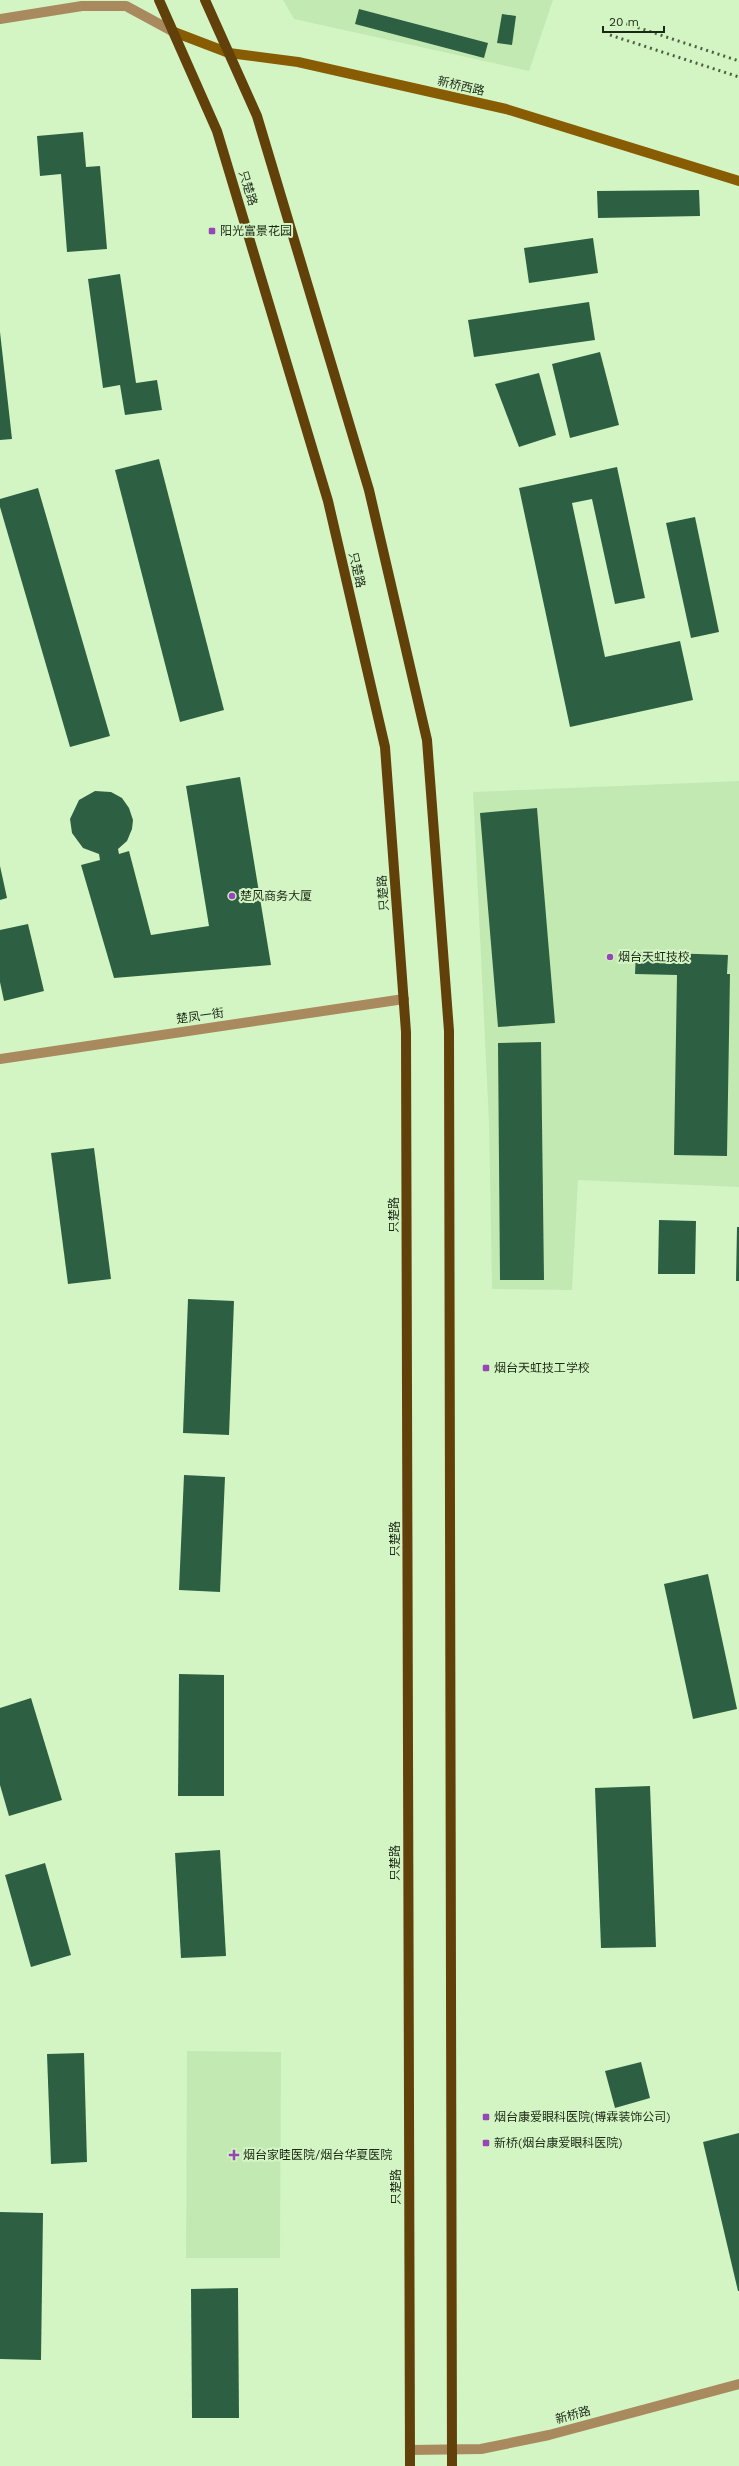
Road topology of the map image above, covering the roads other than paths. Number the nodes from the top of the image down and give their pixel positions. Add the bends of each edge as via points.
1 (159, 0) edge
2 (205, 0) edge
3 (0, 18) edge
4 (174, 32) junction
5 (229, 53) junction
6 (739, 181) edge
7 (404, 999) junction
8 (0, 1059) edge
9 (739, 2384) edge
10 (410, 2450) junction
11 (452, 2450) junction
12 (410, 2466) edge
13 (452, 2466) edge

1 - 4 main road, 只楚路
2 - 5 main road
3 - 4 street via 82,6 126,6
4 - 5 street, 新桥西路
4 - 7 main road, 只楚路 via 217,131 328,501 385,747
5 - 6 street, 新桥西路 via 298,62 506,109
5 - 11 main road via 257,116 369,490 427,740 449,1031
7 - 8 street, 楚凤一街
7 - 10 main road, 只楚路
9 - 11 street, 新桥路 via 549,2435 480,2449
10 - 11 street, 新桥路
10 - 12 main road, 只楚路
11 - 13 main road

